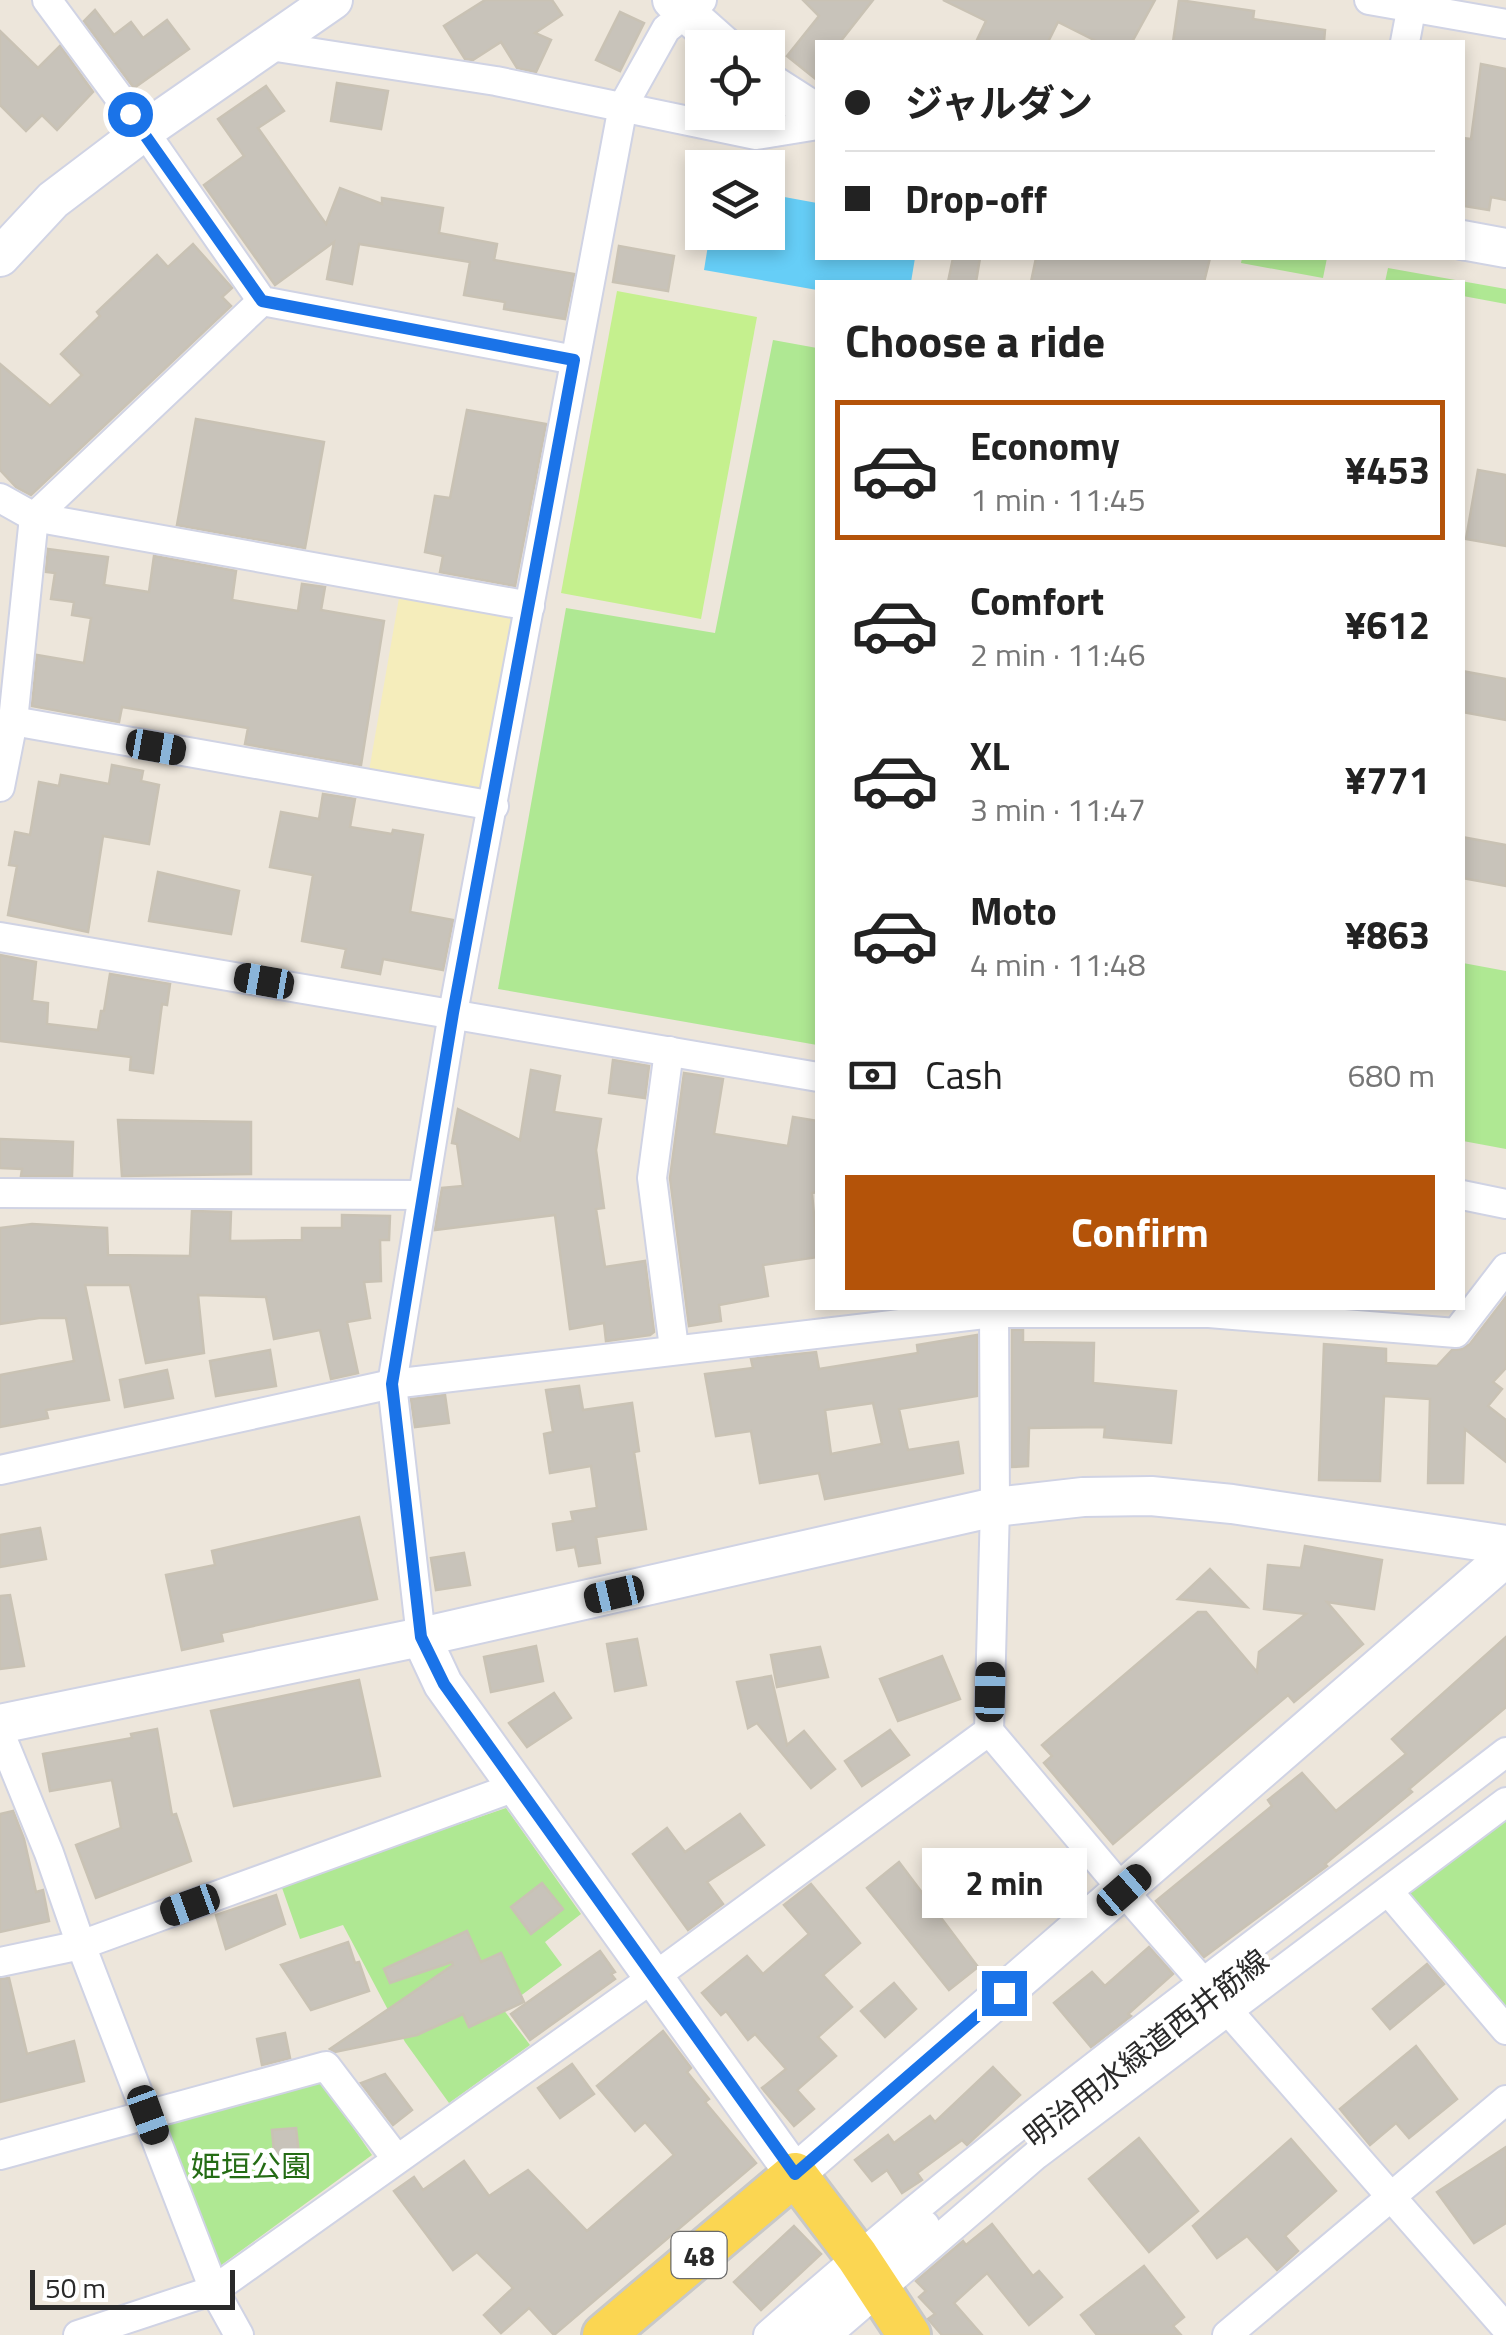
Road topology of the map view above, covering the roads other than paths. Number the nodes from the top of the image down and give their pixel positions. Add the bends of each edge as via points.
1 (47, 0) edge
2 (333, 0) edge
3 (1369, 0) edge
4 (686, 4) edge
5 (1412, 4) edge
6 (1506, 24) edge
7 (710, 30) edge
8 (1405, 40) edge
9 (270, 46) junction
10 (785, 93) edge
11 (623, 106) junction
12 (815, 112) edge
13 (815, 125) edge
14 (144, 132) junction
15 (1465, 241) edge
16 (1506, 248) edge
17 (0, 256) edge
18 (262, 301) junction
19 (574, 360) junction
20 (0, 498) edge
21 (34, 517) junction
22 (530, 606) junction
23 (12, 721) junction
24 (0, 787) edge
25 (494, 806) junction
26 (0, 936) edge
27 (453, 1013) junction
28 (669, 1051) junction
29 (815, 1076) edge
30 (0, 1193) edge
31 (422, 1194) junction
32 (1465, 1197) edge
33 (1506, 1204) edge
34 (1506, 1268) edge
35 (993, 1310) edge
36 (674, 1348) junction
37 (392, 1384) junction
38 (0, 1470) edge
39 (995, 1507) junction
40 (1506, 1545) edge
41 (1506, 1557) edge
42 (421, 1637) junction
43 (0, 1724) edge
44 (989, 1731) junction
45 (0, 1733) edge
46 (1506, 1752) edge
47 (1506, 1774) edge
48 (518, 1786) junction
49 (1506, 1802) edge
50 (1124, 1890) junction
51 (1388, 1891) junction
52 (80, 1945) junction
53 (0, 1962) edge
54 (654, 1977) junction
55 (1215, 1996) junction
56 (1506, 2030) edge
57 (1506, 2100) edge
58 (148, 2115) junction
59 (0, 2155) edge
60 (396, 2158) junction
61 (795, 2174) junction
62 (1392, 2197) junction
63 (868, 2273) junction
64 (214, 2290) junction
65 (1506, 2328) edge
66 (78, 2335) edge
67 (239, 2335) edge
68 (604, 2335) edge
69 (768, 2335) edge
70 (797, 2335) edge
71 (827, 2335) edge
72 (909, 2335) edge
73 (1227, 2335) edge

1 - 14 street
2 - 9 street
3 - 5 street
4 - 7 street
4 - 11 street
5 - 6 street
5 - 8 street
9 - 11 street
9 - 14 street
10 - 12 street
11 - 13 street via 756,135
11 - 19 street
14 - 17 street via 53,200
14 - 18 street
15 - 16 street
18 - 19 street
18 - 21 street
19 - 22 street
20 - 21 street
21 - 22 street
21 - 23 street
22 - 25 street
23 - 24 street
23 - 25 street
25 - 27 street
26 - 27 street
27 - 28 street
27 - 31 street
28 - 29 street
28 - 36 street via 652,1178
30 - 31 street
31 - 37 street
32 - 33 street
34 - 35 street via 1456,1333 1209,1312
35 - 36 street
35 - 39 street
36 - 37 street
37 - 38 street
37 - 42 street
39 - 40 street via 1151,1496
39 - 42 street
39 - 44 street
41 - 50 street
42 - 43 street
42 - 48 street via 444,1684
44 - 50 street
44 - 54 street
45 - 52 street
46 - 55 street
47 - 55 street, 明治用水緑道西井筋線
48 - 52 street
48 - 54 street
49 - 51 street
50 - 55 street
50 - 61 street
51 - 55 street
51 - 56 street
52 - 53 street
52 - 58 street
54 - 60 street
54 - 61 street
55 - 62 street
55 - 63 street via 1036,2155
55 - 63 street via 1034,2113
57 - 62 street
58 - 59 street
58 - 60 street via 326,2066
58 - 64 street
60 - 64 street
61 - 63 main road
61 - 68 main road, 48
62 - 65 street
62 - 73 street
63 - 69 street
63 - 70 street
63 - 71 street
63 - 72 main road
64 - 66 street
64 - 67 street

